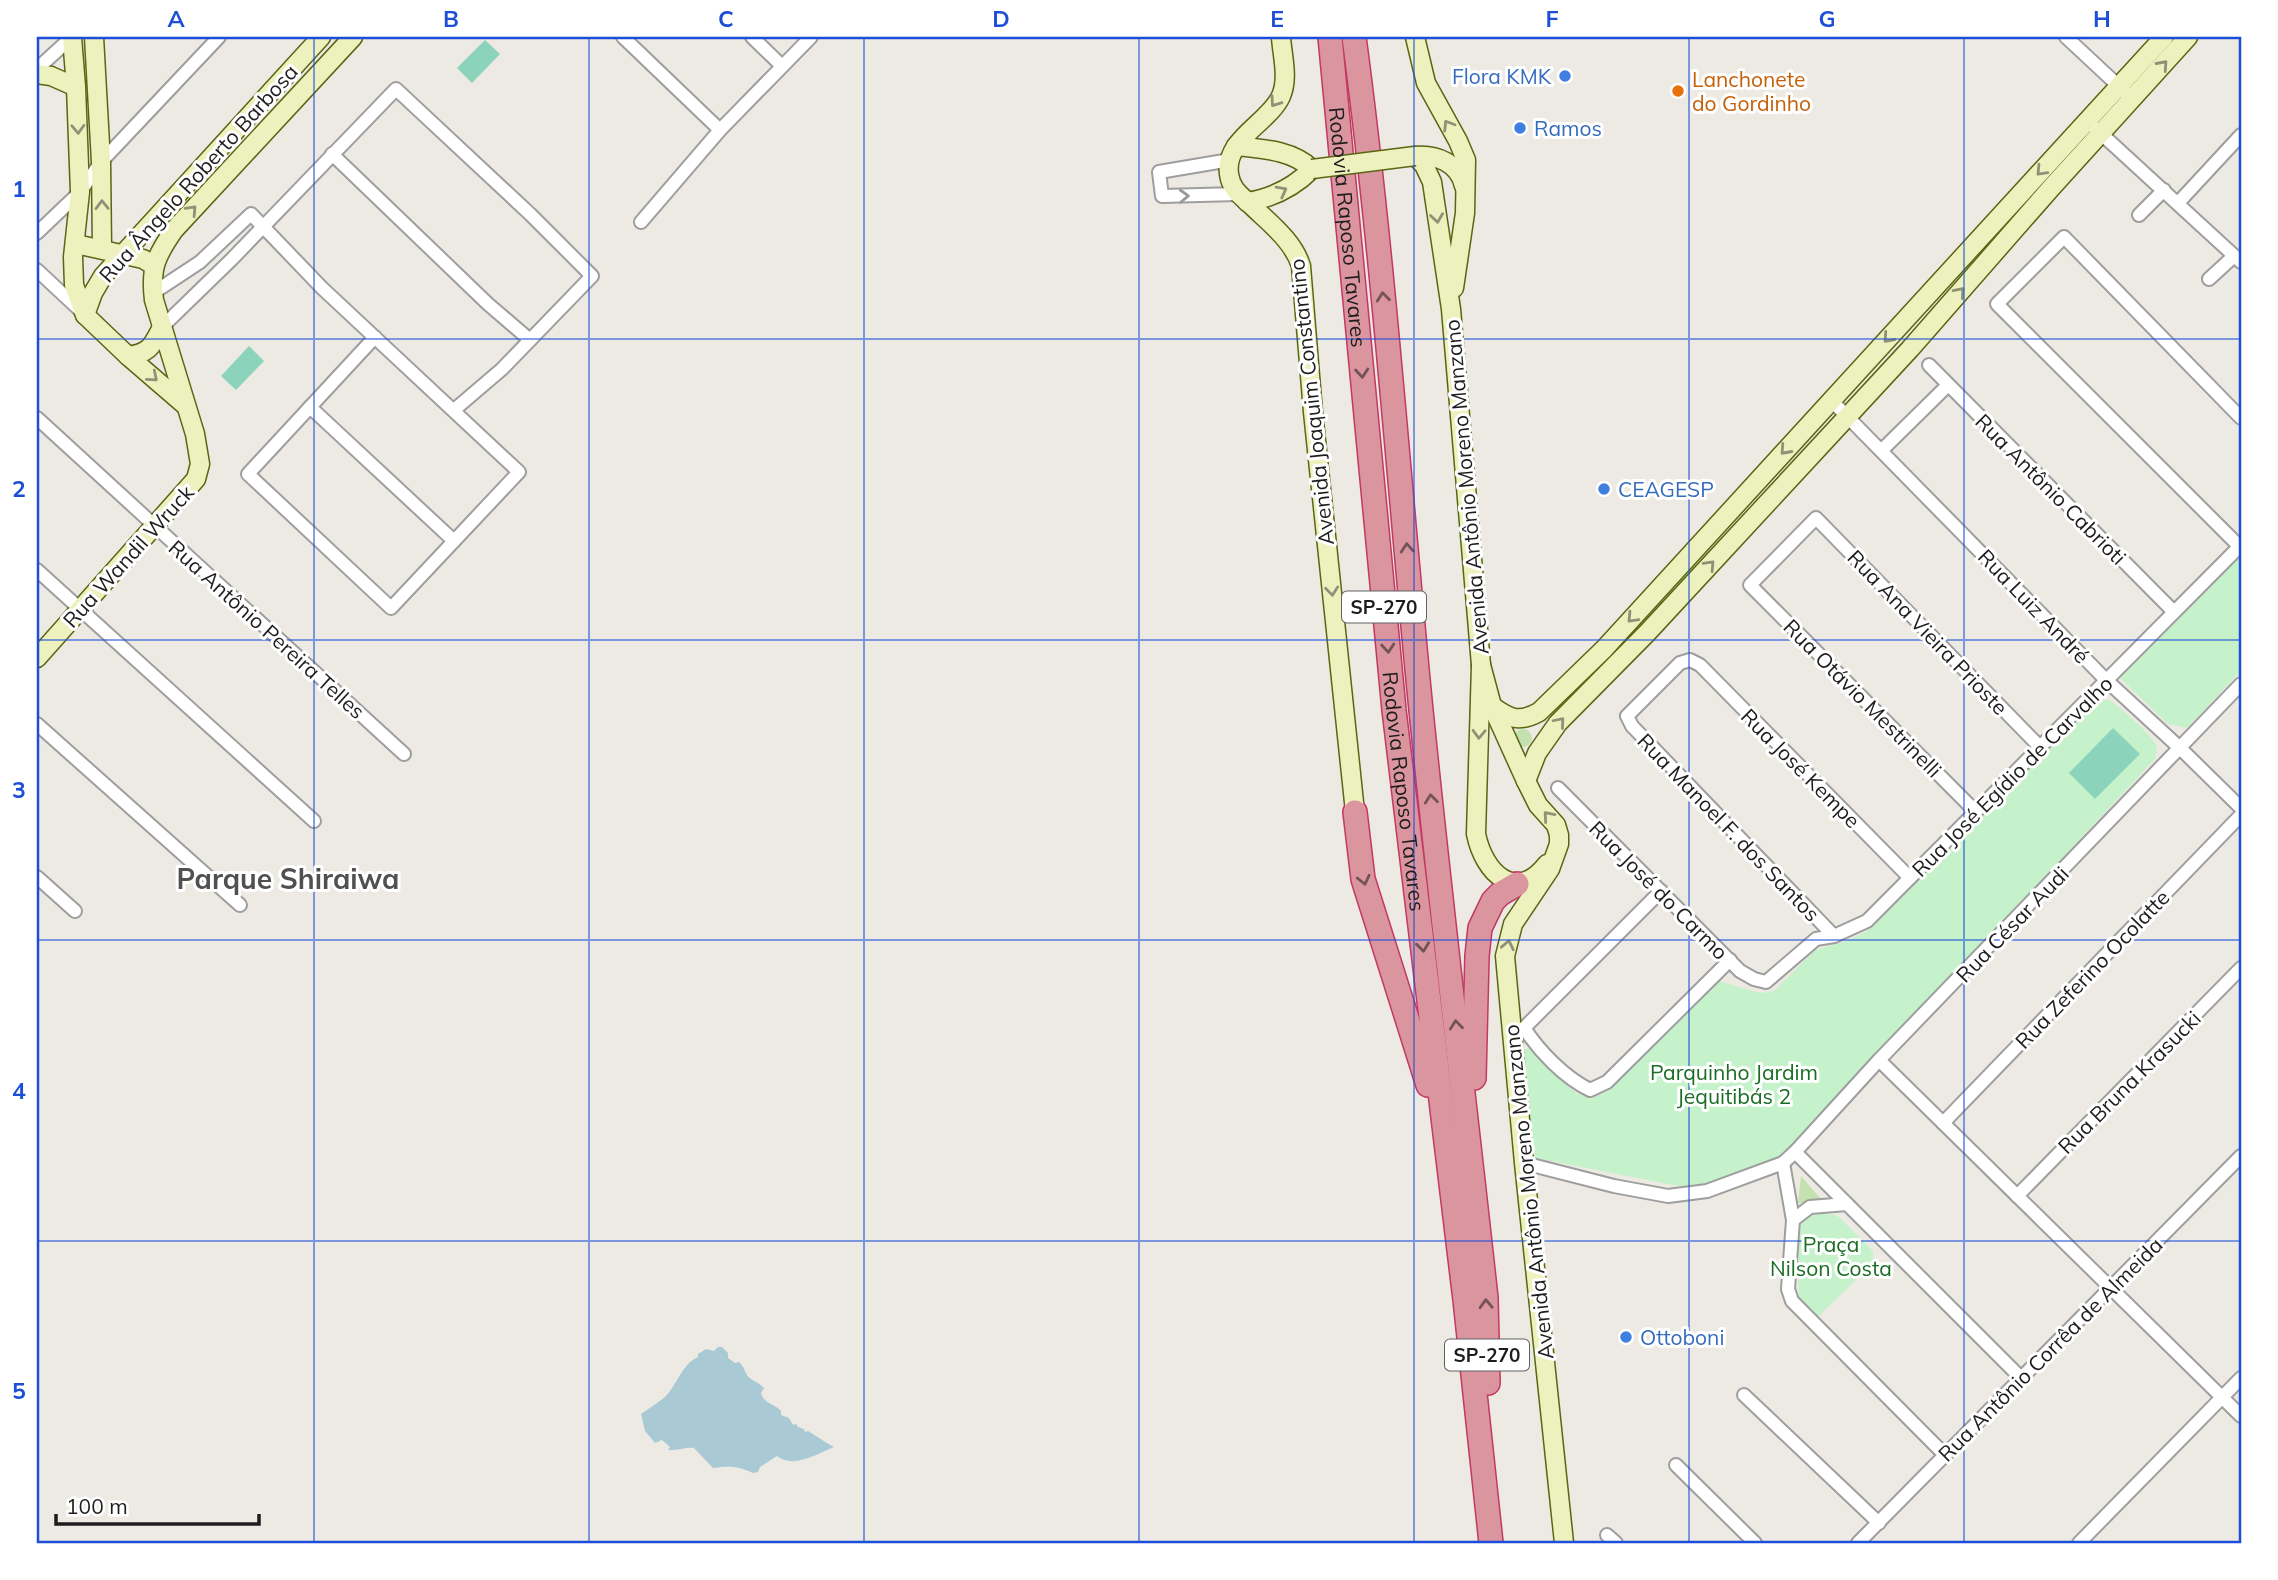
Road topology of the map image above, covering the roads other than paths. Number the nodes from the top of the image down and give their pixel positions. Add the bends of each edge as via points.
1 (72, 37) edge
2 (94, 37) edge
3 (219, 37) edge
4 (321, 37) edge
5 (353, 37) edge
6 (623, 37) edge
7 (751, 37) edge
8 (811, 37) edge
9 (1280, 37) edge
10 (1329, 37) edge
11 (1354, 37) edge
12 (1415, 37) edge
13 (2066, 37) edge
14 (2164, 37) edge
15 (2188, 37) edge
16 (782, 66) junction
17 (37, 72) edge
18 (2119, 85) junction
19 (76, 87) junction
20 (2132, 99) junction
21 (2088, 120) junction
22 (720, 130) junction
23 (2101, 133) junction
24 (2241, 135) edge
25 (1233, 153) junction
26 (332, 154) junction
27 (1415, 156) junction
28 (101, 162) junction
29 (1312, 169) junction
30 (1465, 189) junction
31 (2164, 190) junction
32 (80, 192) junction
33 (1243, 198) junction
34 (2178, 204) junction
35 (2139, 215) dead end
36 (641, 222) dead end
37 (264, 226) junction
38 (37, 233) edge
39 (76, 244) junction
40 (102, 248) junction
41 (121, 254) junction
42 (2238, 259) edge
43 (153, 265) junction
44 (37, 270) edge
45 (2209, 279) dead end
46 (153, 293) junction
47 (1451, 309) junction
48 (85, 314) junction
49 (162, 327) junction
50 (375, 337) junction
51 (530, 340) junction
52 (128, 356) junction
53 (1928, 365) dead end
54 (1948, 385) junction
55 (1832, 400) junction
56 (186, 406) junction
57 (310, 407) junction
58 (454, 410) junction
59 (1847, 414) junction
60 (37, 418) edge
61 (2241, 418) edge
62 (1882, 450) junction
63 (1816, 518) joint
64 (155, 527) junction
65 (454, 541) junction
66 (2240, 546) edge
67 (37, 570) edge
68 (80, 610) junction
69 (2175, 612) junction
70 (37, 658) edge
71 (1690, 660) joint
72 (1481, 666) junction
73 (2106, 680) junction
74 (2241, 684) edge
75 (1492, 706) junction
76 (37, 724) edge
77 (2040, 747) junction
78 (2181, 749) junction
79 (404, 754) dead end
80 (1526, 781) junction
81 (1558, 788) dead end
82 (2241, 808) edge
83 (1976, 811) junction
84 (1355, 813) joint
85 (2241, 815) edge
86 (314, 821) dead end
87 (1556, 853) junction
88 (37, 877) edge
89 (1910, 878) junction
90 (1517, 884) junction
91 (1661, 891) junction
92 (240, 905) dead end
93 (75, 911) dead end
94 (1834, 936) junction
95 (1730, 960) junction
96 (2241, 968) edge
97 (1766, 982) joint
98 (1518, 1033) junction
99 (1879, 1060) junction
100 (1942, 1123) junction
101 (1795, 1153) junction
102 (2241, 1156) edge
103 (1524, 1163) junction
104 (1783, 1163) junction
105 (1471, 1166) junction
106 (1450, 1177) junction
107 (2017, 1196) junction
108 (1847, 1204) junction
109 (1793, 1220) junction
110 (2110, 1287) junction
111 (2021, 1378) junction
112 (2241, 1378) edge
113 (1744, 1395) dead end
114 (2222, 1398) junction
115 (2241, 1416) edge
116 (1945, 1455) junction
117 (1676, 1465) dead end
118 (1879, 1523) junction
119 (1491, 1543) edge
120 (1504, 1543) edge
121 (1564, 1543) edge
122 (1755, 1543) edge
123 (1858, 1543) edge
124 (2079, 1543) edge

1 - 17 street
1 - 19 main road
2 - 28 main road
3 - 28 street
4 - 41 main road, Rua Ângelo Roberto Barbosa
43 -> 5 main road via 174,230
6 - 22 street
7 - 16 street
8 - 16 street
9 -> 25 main road via 1281,95
10 -> 106 highway, Rodovia Raposo Tavares / SP-270 via 1394,710
105 -> 11 highway, Rodovia Raposo Tavares / SP-270
30 -> 12 main road, Avenida Antônio Moreno Manzano via 1463,149 1426,83
13 - 18 street
14 - 18 main road
20 -> 15 main road
16 - 22 street
17 - 19 main road
18 - 20 street
18 - 21 main road
19 -> 32 main road
20 - 23 main road
21 - 23 street
21 -> 55 main road
22 - 36 street
23 - 31 street
59 -> 23 main road
24 - 34 street
25 - 29 main road via 1279,152
25 - 33 main road via 1230,178
25 -> 33 street via 1159,172 1162,196
26 - 37 street
26 - 51 street
26 - 51 street via 396,89 530,214 592,276
27 - 29 main road, bridge
27 - 30 main road via 1430,156 1452,166
27 -> 47 main road, Avenida Antônio Moreno Manzano via 1432,182
28 - 32 street
40 -> 28 main road
33 -> 29 main road via 1259,200 1283,191
30 - 47 main road, Avenida Antônio Moreno Manzano
31 - 34 street
31 - 35 street
32 - 38 street
32 - 39 main road
33 -> 84 main road, Avenida Joaquim Constantino via 1294,248 1301,266
34 - 42 street
37 - 46 street via 251,214 200,262
37 - 49 street
37 - 50 street
39 - 40 main road
39 - 48 main road via 74,285
40 - 41 main road
41 - 43 main road
41 - 48 main road, Rua Ângelo Roberto Barbosa via 97,284
42 - 45 street
43 - 46 main road, Rua Wandil Wruck
44 - 48 street
46 - 49 main road, Rua Wandil Wruck
47 - 72 main road, Avenida Antônio Moreno Manzano
48 - 52 main road
49 - 52 main road via 148,349
49 - 56 main road, Rua Wandil Wruck
50 - 57 street
50 - 58 street
51 - 58 street
52 -> 56 main road
53 - 54 street, Rua Antônio Cabrioti
54 - 62 street
54 - 69 street, Rua Antônio Cabrioti
55 - 59 street, Rua Luiz André
55 -> 75 main road via 1604,649 1539,712 1521,720
56 - 64 main road, Rua Wandil Wruck via 200,464 196,479
57 - 65 street
57 - 65 street via 248,474 391,608
58 - 65 street via 519,472
59 - 62 street, Rua Luiz André
80 -> 59 main road via 1537,753 1558,723 1647,633
60 - 64 street, Rua Antônio Pereira Telles
61 - 66 street via 2064,237 1997,304
62 - 73 street, Rua Luiz André
63 - 77 street, Rua Ana Vieira Prioste
63 - 83 street, Rua Otávio Mestrinelli via 1750,586
64 - 68 main road, Rua Wandil Wruck
64 - 79 street, Rua Antônio Pereira Telles
66 - 69 street, Rua José Egídio de Carvalho
67 - 68 street
68 - 70 main road, Rua Wandil Wruck
68 - 86 street
69 - 73 street, Rua José Egídio de Carvalho
71 - 89 street, Rua José Kempe
71 - 94 street, Rua Manoel F. dos Santos via 1680,663 1627,716 1632,726
72 - 75 main road, Avenida Antônio Moreno Manzano
72 -> 90 main road, Avenida Antônio Moreno Manzano via 1476,834 1489,867
73 - 77 street, Rua José Egídio de Carvalho
73 - 78 street, Rua Luiz André
74 - 78 street, Rua César Audi
75 - 80 main road, Avenida Antônio Moreno Manzano
76 - 92 street
77 - 83 street, Rua José Egídio de Carvalho
78 - 82 street, Rua Luiz André
78 - 99 street, Rua César Audi
87 -> 80 main road, Avenida Antônio Moreno Manzano via 1556,825 1538,805
81 - 91 street, Rua José do Carmo
83 - 89 street, Rua José Egídio de Carvalho
84 -> 106 highway via 1363,879 1423,1065
85 - 100 street, Rua Zeferino Ocolatte
87 - 90 main road via 1535,877
98 -> 87 main road, Avenida Antônio Moreno Manzano via 1505,956 1508,940
88 - 93 street
89 - 94 street, Rua José Egídio de Carvalho via 1867,921
90 - 105 highway via 1493,901 1480,928
91 - 95 street, Rua José do Carmo
91 - 98 street
94 - 97 street, Rua José Egídio de Carvalho via 1816,939
95 - 97 street, Rua José do Carmo via 1754,979
95 - 98 street via 1607,1082 1590,1090 1575,1083 1533,1041
96 - 107 street, Rua Bruna Krasucki
98 - 103 main road, Avenida Antônio Moreno Manzano
99 - 100 street
99 - 101 street, Rua César Audi
100 - 107 street
101 - 104 street, Rua César Audi
101 - 108 street
102 - 110 street, Rua Antônio Corrêa de Almeida
103 - 104 street, Rua César Audi via 1668,1196 1707,1191
103 - 121 main road, Avenida Antônio Moreno Manzano
104 - 109 street
120 -> 105 highway, Rodovia Raposo Tavares / SP-270
106 - 119 highway, Rodovia Raposo Tavares / SP-270
107 - 110 street
108 - 109 street via 1811,1208
108 - 111 street
109 - 116 street via 1788,1289 1792,1301
110 - 111 street, Rua Antônio Corrêa de Almeida
110 - 114 street
111 - 116 street, Rua Antônio Corrêa de Almeida
112 - 114 street
113 - 118 street
114 - 115 street
114 - 124 street
116 - 118 street, Rua Antônio Corrêa de Almeida
117 - 122 street
118 - 123 street, Rua Antônio Corrêa de Almeida

